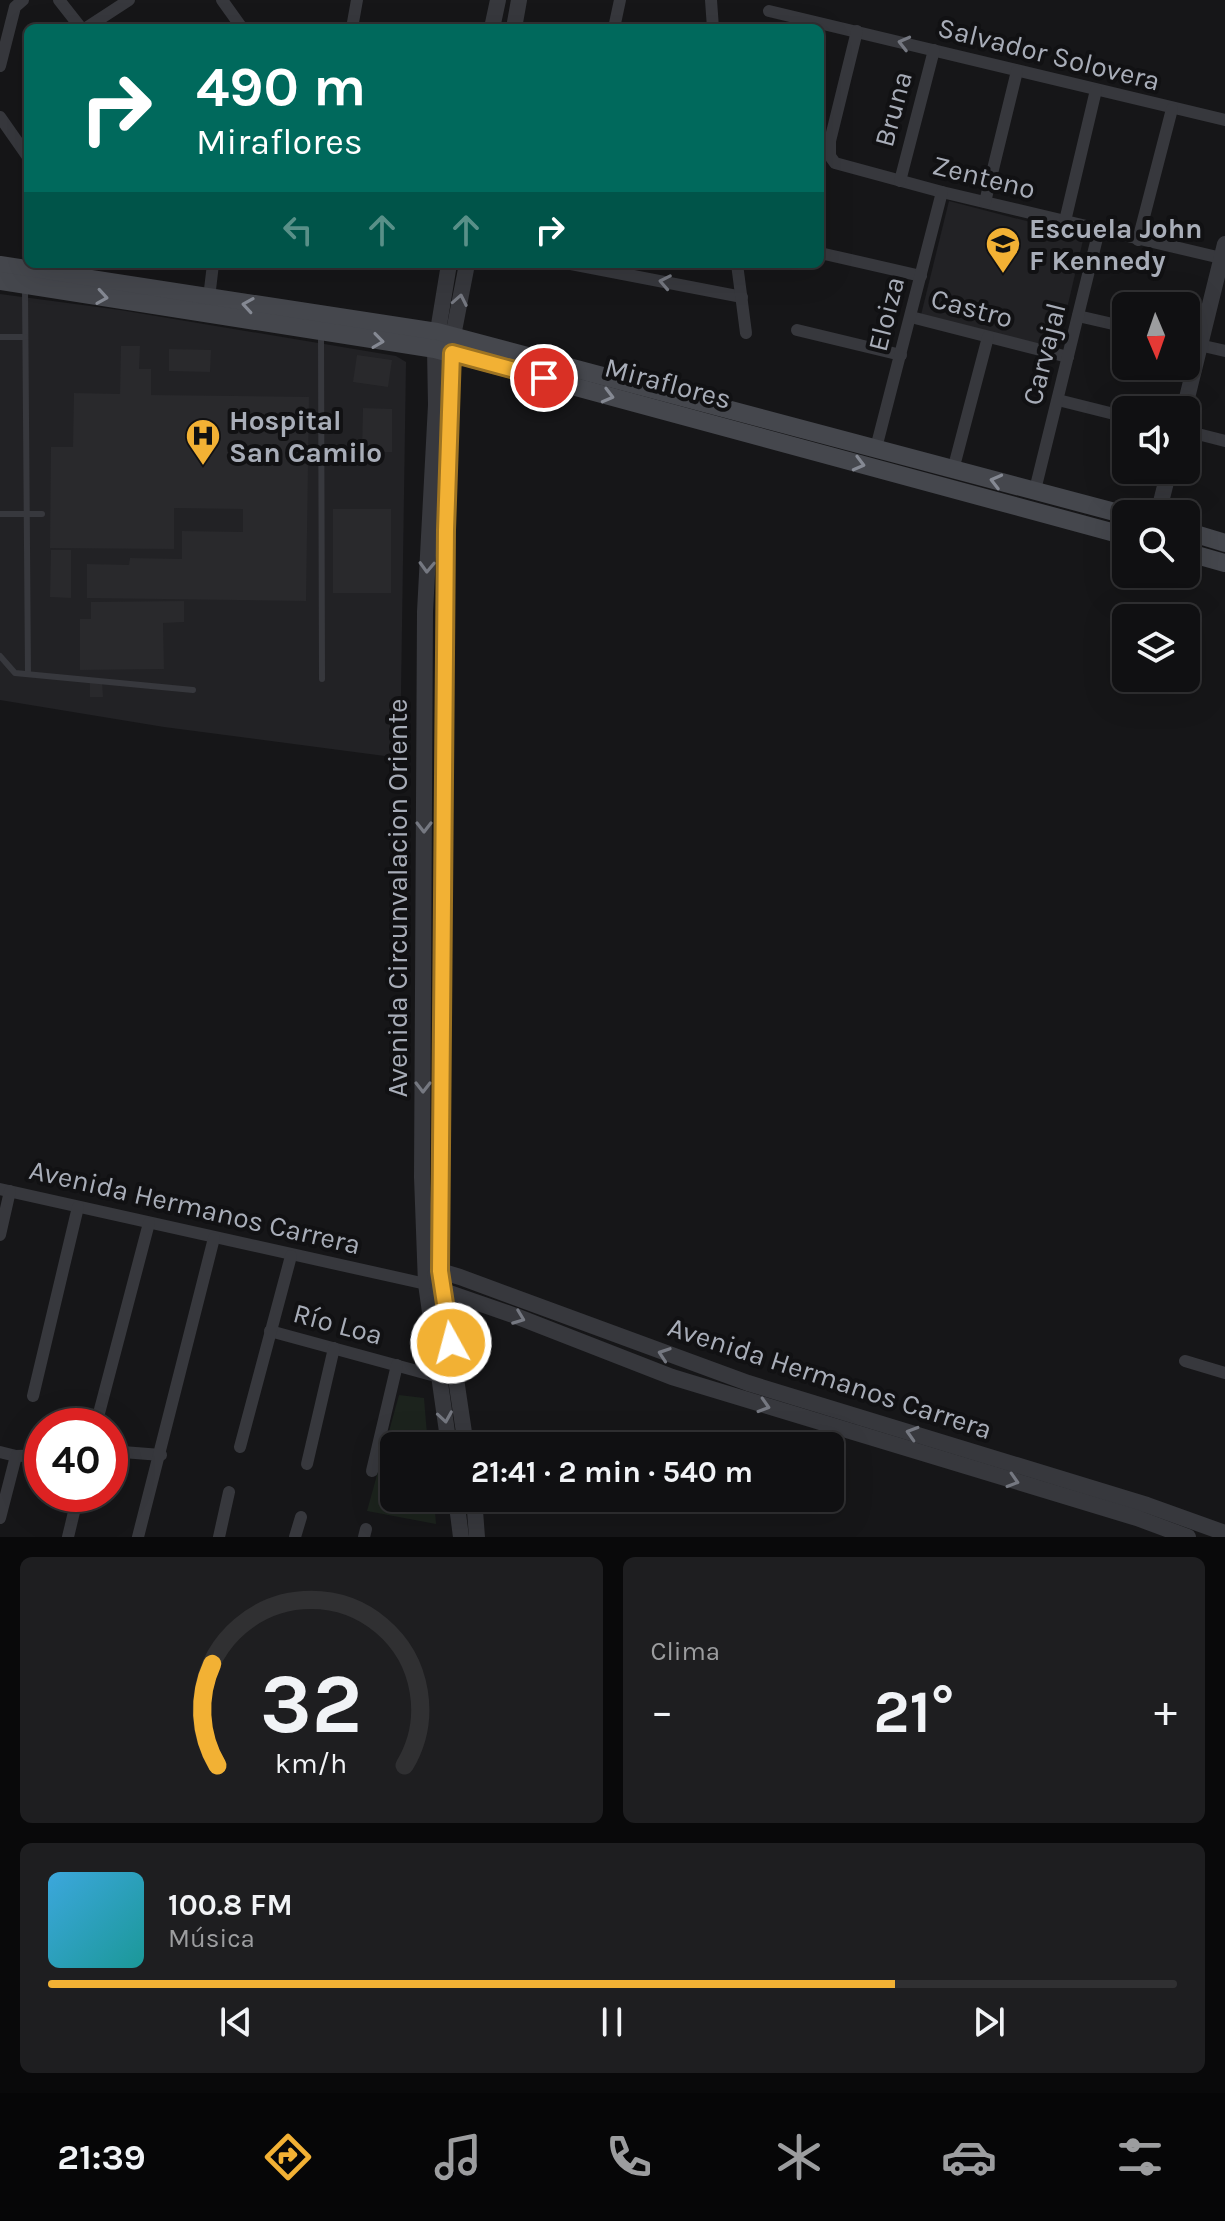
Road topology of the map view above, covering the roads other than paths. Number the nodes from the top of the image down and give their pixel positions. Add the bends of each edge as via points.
1 (23, 0) edge
2 (59, 0) edge
3 (129, 0) edge
4 (222, 0) edge
5 (357, 0) edge
6 (498, 0) edge
7 (519, 0) edge
8 (620, 0) edge
9 (711, 0) edge
10 (769, 11) dead end
11 (80, 24) edge
12 (90, 24) edge
13 (239, 24) edge
14 (353, 24) edge
15 (493, 24) edge
16 (515, 24) edge
17 (615, 24) edge
18 (713, 24) edge
19 (857, 31) junction
20 (934, 50) junction
21 (0, 66) edge
22 (1017, 71) junction
23 (1096, 90) junction
24 (1172, 109) junction
25 (0, 117) edge
26 (1225, 120) edge
27 (24, 151) edge
28 (900, 181) junction
29 (942, 192) junction
30 (985, 202) junction
31 (1065, 221) junction
32 (1099, 230) junction
33 (1138, 240) junction
34 (824, 254) edge
35 (1224, 254) edge
36 (0, 265) edge
37 (213, 268) edge
38 (449, 268) edge
39 (466, 268) edge
40 (592, 268) edge
41 (738, 268) edge
42 (72, 270) edge
43 (921, 276) junction
44 (26, 277) junction
45 (0, 281) edge
46 (742, 297) junction
47 (209, 298) junction
48 (1078, 316) junction
49 (911, 317) junction
50 (1200, 323) edge
51 (1112, 324) edge
52 (323, 325) junction
53 (797, 330) dead end
54 (746, 333) dead end
55 (0, 337) edge
56 (25, 337) junction
57 (988, 337) junction
58 (444, 342) junction
59 (1200, 345) edge
60 (1225, 351) edge
61 (901, 355) junction
62 (1068, 357) junction
63 (1058, 400) junction
64 (1112, 414) edge
65 (1200, 435) edge
66 (1225, 441) edge
67 (876, 448) junction
68 (953, 470) junction
69 (1035, 490) junction
70 (1112, 511) edge
71 (0, 514) edge
72 (27, 514) junction
73 (42, 514) dead end
74 (1112, 532) edge
75 (1200, 535) edge
76 (1225, 543) edge
77 (1200, 556) edge
78 (1225, 563) edge
79 (0, 656) edge
80 (28, 674) junction
81 (322, 679) dead end
82 (193, 690) dead end
83 (5, 1190) edge
84 (78, 1207) junction
85 (149, 1223) junction
86 (0, 1235) edge
87 (214, 1238) junction
88 (291, 1256) junction
89 (440, 1271) junction
90 (426, 1284) junction
91 (446, 1292) junction
92 (270, 1331) junction
93 (334, 1348) junction
94 (1185, 1361) dead end
95 (397, 1365) junction
96 (1225, 1373) edge
97 (439, 1377) junction
98 (33, 1396) dead end
99 (100, 1408) edge
100 (447, 1432) edge
101 (464, 1432) edge
102 (240, 1447) dead end
103 (0, 1452) edge
104 (128, 1452) edge
105 (161, 1455) junction
106 (16, 1456) junction
107 (24, 1456) edge
108 (307, 1464) dead end
109 (372, 1471) dead end
110 (229, 1492) dead end
111 (74, 1512) dead end
112 (458, 1512) edge
113 (475, 1512) edge
114 (301, 1517) dead end
115 (0, 1518) edge
116 (1225, 1533) edge
117 (68, 1537) edge
118 (138, 1537) edge
119 (219, 1537) edge
120 (295, 1537) edge
121 (461, 1537) edge
122 (477, 1537) edge
123 (1188, 1537) edge

1 - 21 street via 15,7
2 - 11 street
3 - 12 street
4 - 13 street
5 - 14 street
6 - 15 street
7 - 16 street
8 - 17 street
9 - 18 street
10 - 19 street, Salvador Solovera
20 -> 19 street, Salvador Solovera
19 - 28 street, Zenteno via 830,156 837,164
20 - 22 street, Salvador Solovera
20 - 28 street, Bruna
22 - 23 street, Salvador Solovera
22 - 30 street
23 - 24 street, Salvador Solovera
23 - 31 street
24 - 26 street, Salvador Solovera
24 - 33 street
25 - 27 street
28 - 29 street, Zenteno
29 - 30 street, Zenteno
29 - 43 street, Eloiza
30 - 31 street, Zenteno
31 - 32 street, Zenteno
32 - 33 street, Zenteno
32 - 48 street, Carvajal
33 - 35 street, Zenteno
34 - 43 street, Castro
35 - 50 street
36 - 44 main road, Miraflores
37 - 47 street
38 - 58 street
58 -> 39 street
46 -> 40 street
41 - 46 street
42 - 44 main road, Miraflores
42 - 47 main road, Miraflores
43 - 49 street, Eloiza
44 - 45 main road, Miraflores
44 -> 52 main road, Miraflores
44 - 56 lane
46 - 54 street
52 -> 47 main road, Miraflores
48 - 51 street
48 - 62 street, Carvajal
49 - 57 street, Castro
49 - 61 street, Eloiza
52 - 58 main road, Miraflores
52 - 81 lane
53 - 61 street
55 - 56 lane
56 - 72 lane
57 - 62 street, Castro
57 - 68 street
58 - 67 main road, Miraflores
58 -> 74 main road, Miraflores
58 - 89 street, Avenida Circunvalacion Oriente
58 -> 90 street, Avenida Circunvalacion Oriente via 425,612
59 - 60 street
61 - 67 street, Eloiza
62 - 63 street, Carvajal
63 - 64 street
63 - 69 street, Carvajal
65 - 66 street
67 - 68 main road, Miraflores
69 -> 68 main road, Miraflores
69 - 70 main road, Miraflores
71 - 72 lane
72 - 73 lane
72 - 80 lane
75 - 76 main road
77 - 78 main road
79 - 80 lane via 15,673
80 - 82 lane
83 - 84 street, Avenida Hermanos Carrera
83 - 86 street
84 - 85 street, Avenida Hermanos Carrera
84 - 98 street
85 - 87 street, Avenida Hermanos Carrera
85 - 99 street
87 - 88 street, Avenida Hermanos Carrera
87 - 105 street
88 - 90 street, Avenida Hermanos Carrera
88 - 92 street
89 - 90 street
89 - 91 street, Avenida Circunvalacion Oriente
116 -> 89 street, Avenida Hermanos Carrera via 1134,1500 733,1378
90 - 91 street, Avenida Hermanos Carrera
90 - 97 street, Avenida Circunvalacion Oriente
91 - 101 street, Avenida Circunvalacion Oriente
91 -> 123 street, Avenida Hermanos Carrera via 672,1377
92 - 93 street, Río Loa
92 - 102 street
93 - 95 street, Río Loa
93 - 108 street
94 - 96 street
95 - 97 street, Río Loa
95 - 109 street
97 -> 100 street, Avenida Circunvalacion Oriente
103 - 106 street
104 - 105 street
105 - 118 street
106 - 107 street
106 - 115 street
110 - 119 street
111 - 117 street
112 - 121 street
113 - 122 street
114 - 120 street

